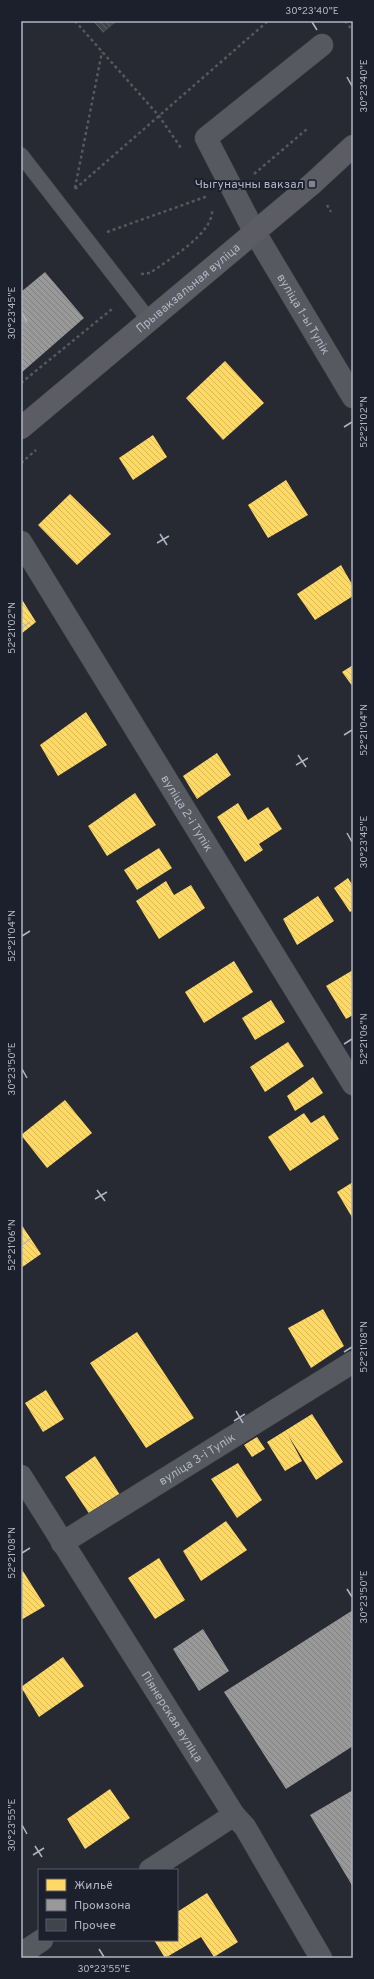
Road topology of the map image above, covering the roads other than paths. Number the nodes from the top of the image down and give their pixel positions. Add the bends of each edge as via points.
1 (322, 45) dead end
2 (353, 146) edge
3 (21, 155) edge
4 (254, 231) junction
5 (149, 320) junction
6 (353, 397) edge
7 (21, 428) edge
8 (21, 542) edge
9 (353, 1084) edge
10 (353, 1362) edge
11 (21, 1476) edge
12 (62, 1543) junction
13 (234, 1815) junction
14 (152, 1869) edge
15 (40, 1941) edge
16 (21, 1954) edge
17 (320, 1958) edge

1 - 4 street, вуліца 1-ы Тупік via 206,138
2 - 4 main road, Прывакзальная вуліца via 312,184
3 - 5 lane
4 - 5 main road, Прывакзальная вуліца
4 - 6 street, вуліца 1-ы Тупік
5 - 7 main road, Прывакзальная вуліца
8 - 9 street, вуліца 2-і Тупік
10 - 12 street, вуліца 3-і Тупік
11 - 12 street, Піянерская вуліца
12 - 13 street, Піянерская вуліца
13 - 14 street
13 - 17 street, Піянерская вуліца via 245,1827
15 - 16 street

